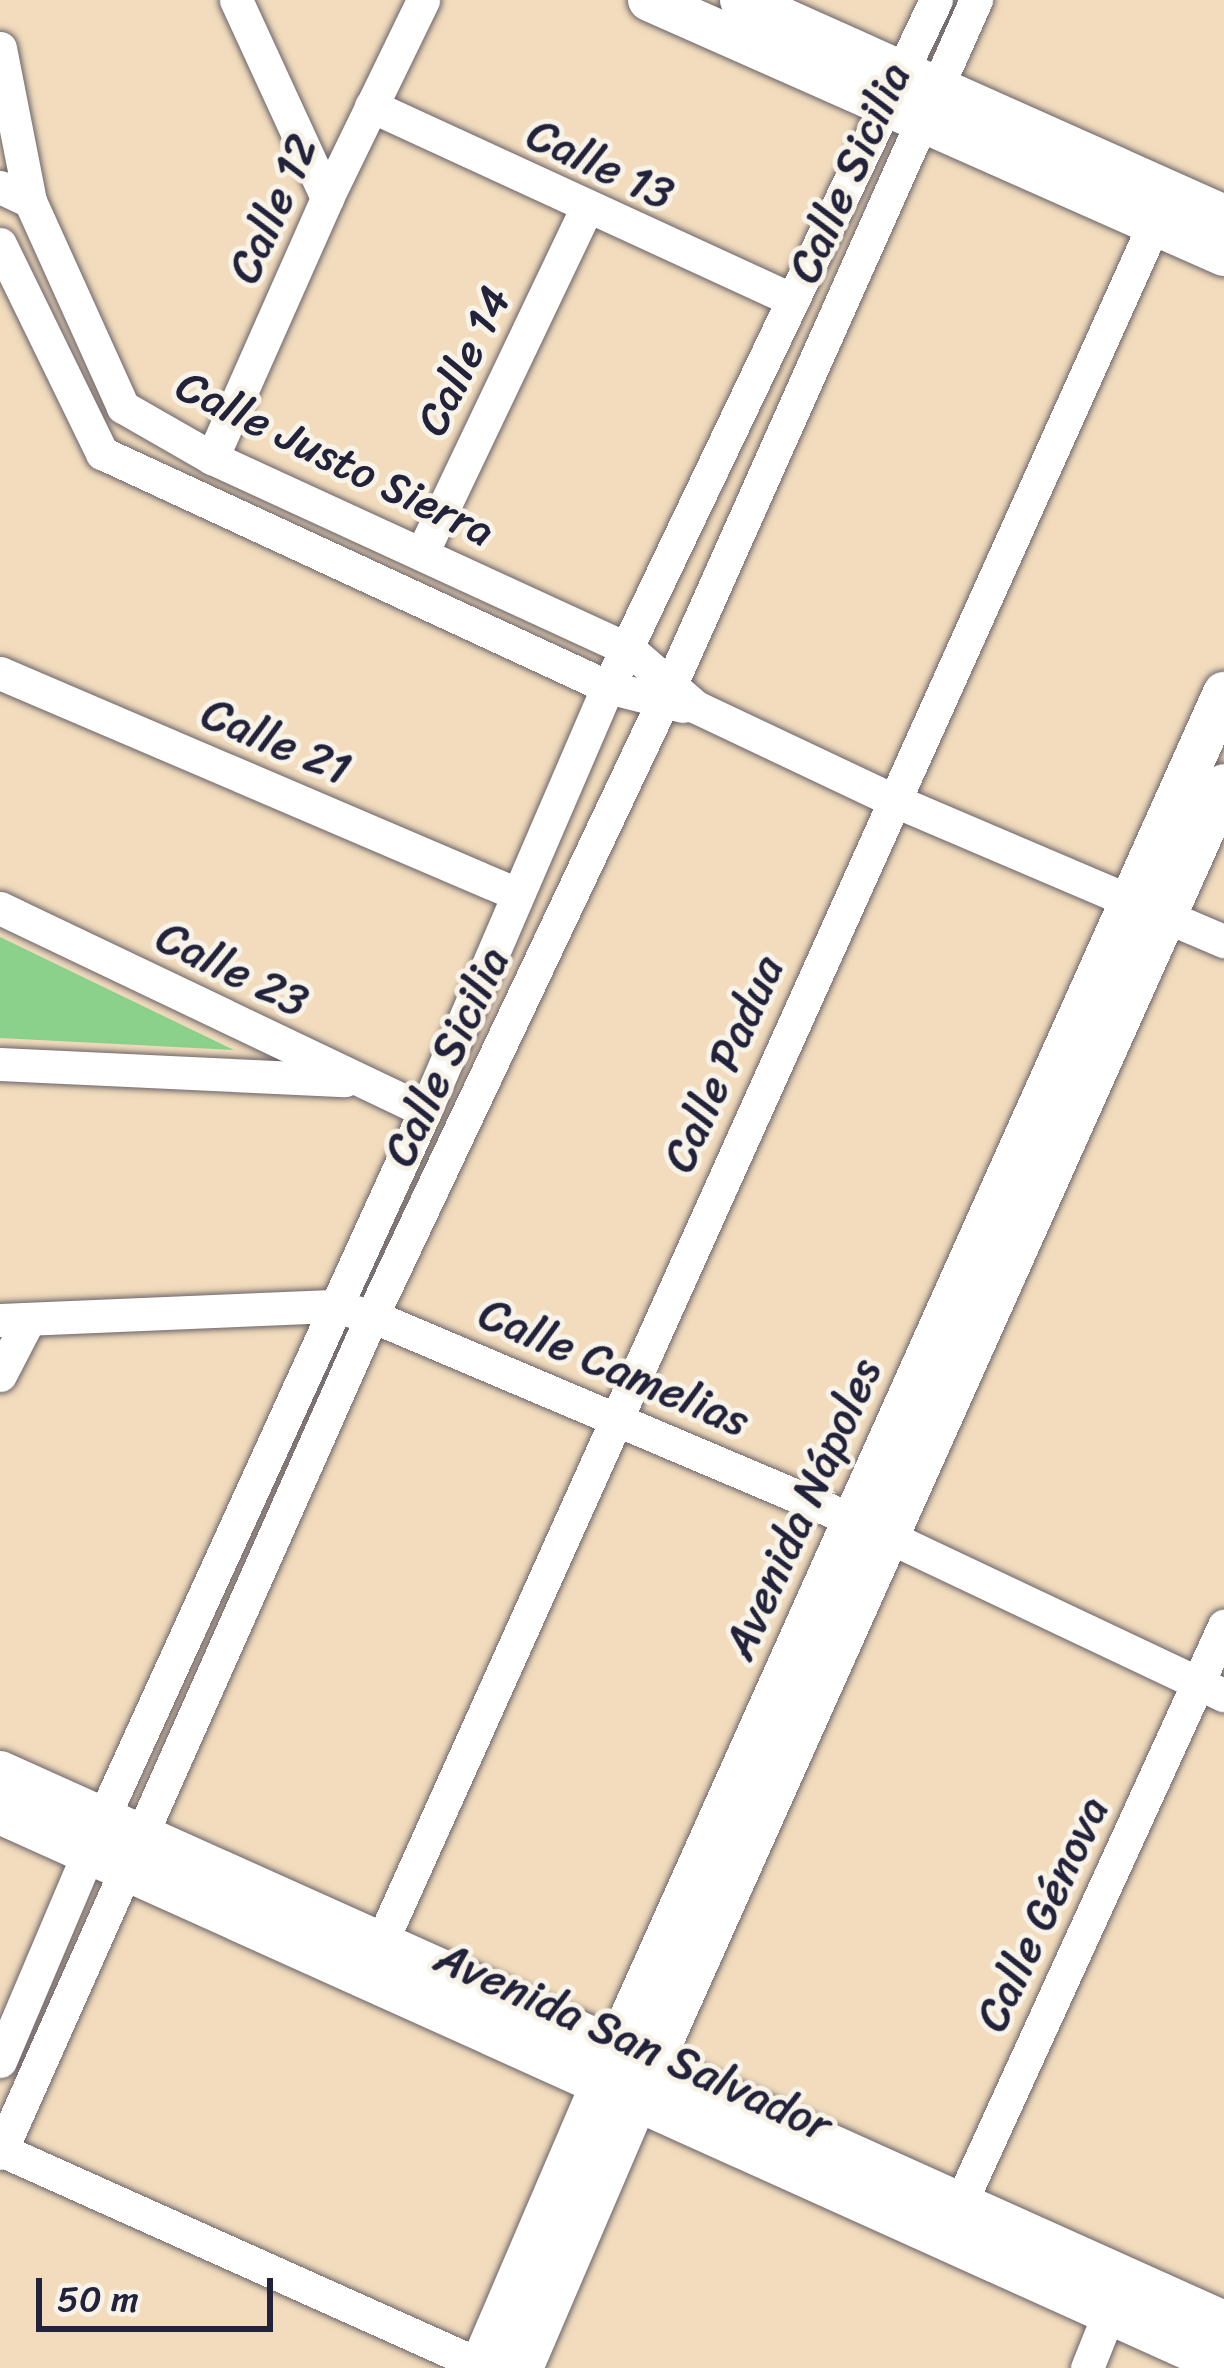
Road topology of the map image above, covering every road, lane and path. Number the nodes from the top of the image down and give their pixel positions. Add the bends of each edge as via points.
1 (236, 0) edge
2 (423, 0) edge
3 (649, 0) edge
4 (741, 0) edge
5 (936, 0) edge
6 (976, 0) edge
7 (0, 47) edge
8 (913, 97) junction
9 (371, 106) junction
10 (15, 194) edge
11 (327, 198) junction
12 (586, 210) junction
13 (1224, 217) edge
14 (1154, 224) junction
15 (0, 244) edge
16 (1224, 255) edge
17 (793, 300) junction
18 (212, 458) junction
19 (423, 551) junction
20 (630, 650) junction
21 (0, 673) edge
22 (608, 687) junction
23 (667, 693) junction
24 (1224, 693) edge
25 (1224, 785) edge
26 (893, 800) junction
27 (517, 894) junction
28 (0, 908) edge
29 (1148, 908) junction
30 (1224, 941) edge
31 (0, 1064) edge
32 (358, 1081) junction
33 (425, 1111) junction
34 (332, 1306) junction
35 (372, 1316) junction
36 (14, 1320) edge
37 (0, 1375) edge
38 (616, 1415) junction
39 (870, 1529) junction
40 (1224, 1626) edge
41 (1211, 1689) edge
42 (0, 1772) edge
43 (0, 1813) edge
44 (113, 1844) junction
45 (381, 1943) junction
46 (0, 2061) edge
47 (627, 2074) junction
48 (0, 2152) edge
49 (952, 2221) junction
50 (1109, 2313) junction
51 (1224, 2322) edge
52 (1224, 2365) edge
53 (493, 2367) edge
54 (1087, 2368) edge

1 - 11 street
2 - 9 street, Calle 12
3 - 8 main road
4 - 8 main road
5 - 8 street, Calle Sicilia
6 - 8 street, Calle Sicilia
7 - 10 street, Calle Justo Sierra
8 - 13 main road
8 - 14 main road
8 - 17 street, Calle Sicilia
8 - 23 street, Calle Sicilia
9 - 11 street, Calle 12
9 - 12 street, Calle 13
10 - 18 street, Calle Justo Sierra via 123,406
11 - 18 street, Calle 12
12 - 17 street, Calle 13
12 - 19 street, Calle 14
14 - 16 main road
14 - 26 street, Calle Padua
15 - 22 street, Calle Justo Sierra via 102,453
17 - 20 street, Calle Sicilia
18 - 19 street, Calle Justo Sierra
19 - 20 street, Calle Justo Sierra
20 - 22 street, Calle Sicilia
20 - 23 street, Calle Justo Sierra
21 - 27 street, Calle 21
22 - 23 street, Calle Justo Sierra
22 - 27 street, Calle Sicilia
23 - 26 street
23 - 35 street, Calle Sicilia
24 - 29 main road, Avenida Nápoles
25 - 29 main road, Avenida Nápoles
26 - 29 street
26 - 38 street, Calle Padua
27 - 33 street, Calle Sicilia
28 - 32 street, Calle 23
29 - 30 street
29 - 39 main road, Avenida Nápoles
31 - 32 street
32 - 33 street, Calle 23
33 - 34 street, Calle Sicilia
34 - 35 street, Calle Camelias
34 - 36 street, Calle Camelias
34 - 44 street, Calle Sicilia
35 - 38 street, Calle Camelias
35 - 44 street, Calle Sicilia
36 - 37 street
38 - 39 street, Calle Camelias
38 - 45 street, Calle Padua
39 - 41 street, Calle Camelias
39 - 47 main road, Avenida Nápoles
40 - 41 street, Calle Génova
41 - 49 street, Calle Génova
42 - 44 main road, Avenida San Salvador
43 - 44 main road, Avenida San Salvador
44 - 45 main road, Avenida San Salvador
44 - 46 street, Calle Sicilia
44 - 47 main road, Avenida San Salvador
44 - 48 street, Calle Sicilia
45 - 47 main road, Avenida San Salvador
47 - 49 main road, Avenida San Salvador
47 - 53 main road, Avenida Nápoles
48 - 53 street
49 - 50 main road, Avenida San Salvador
49 - 51 main road, Avenida San Salvador
50 - 52 main road, Avenida San Salvador
50 - 54 street

